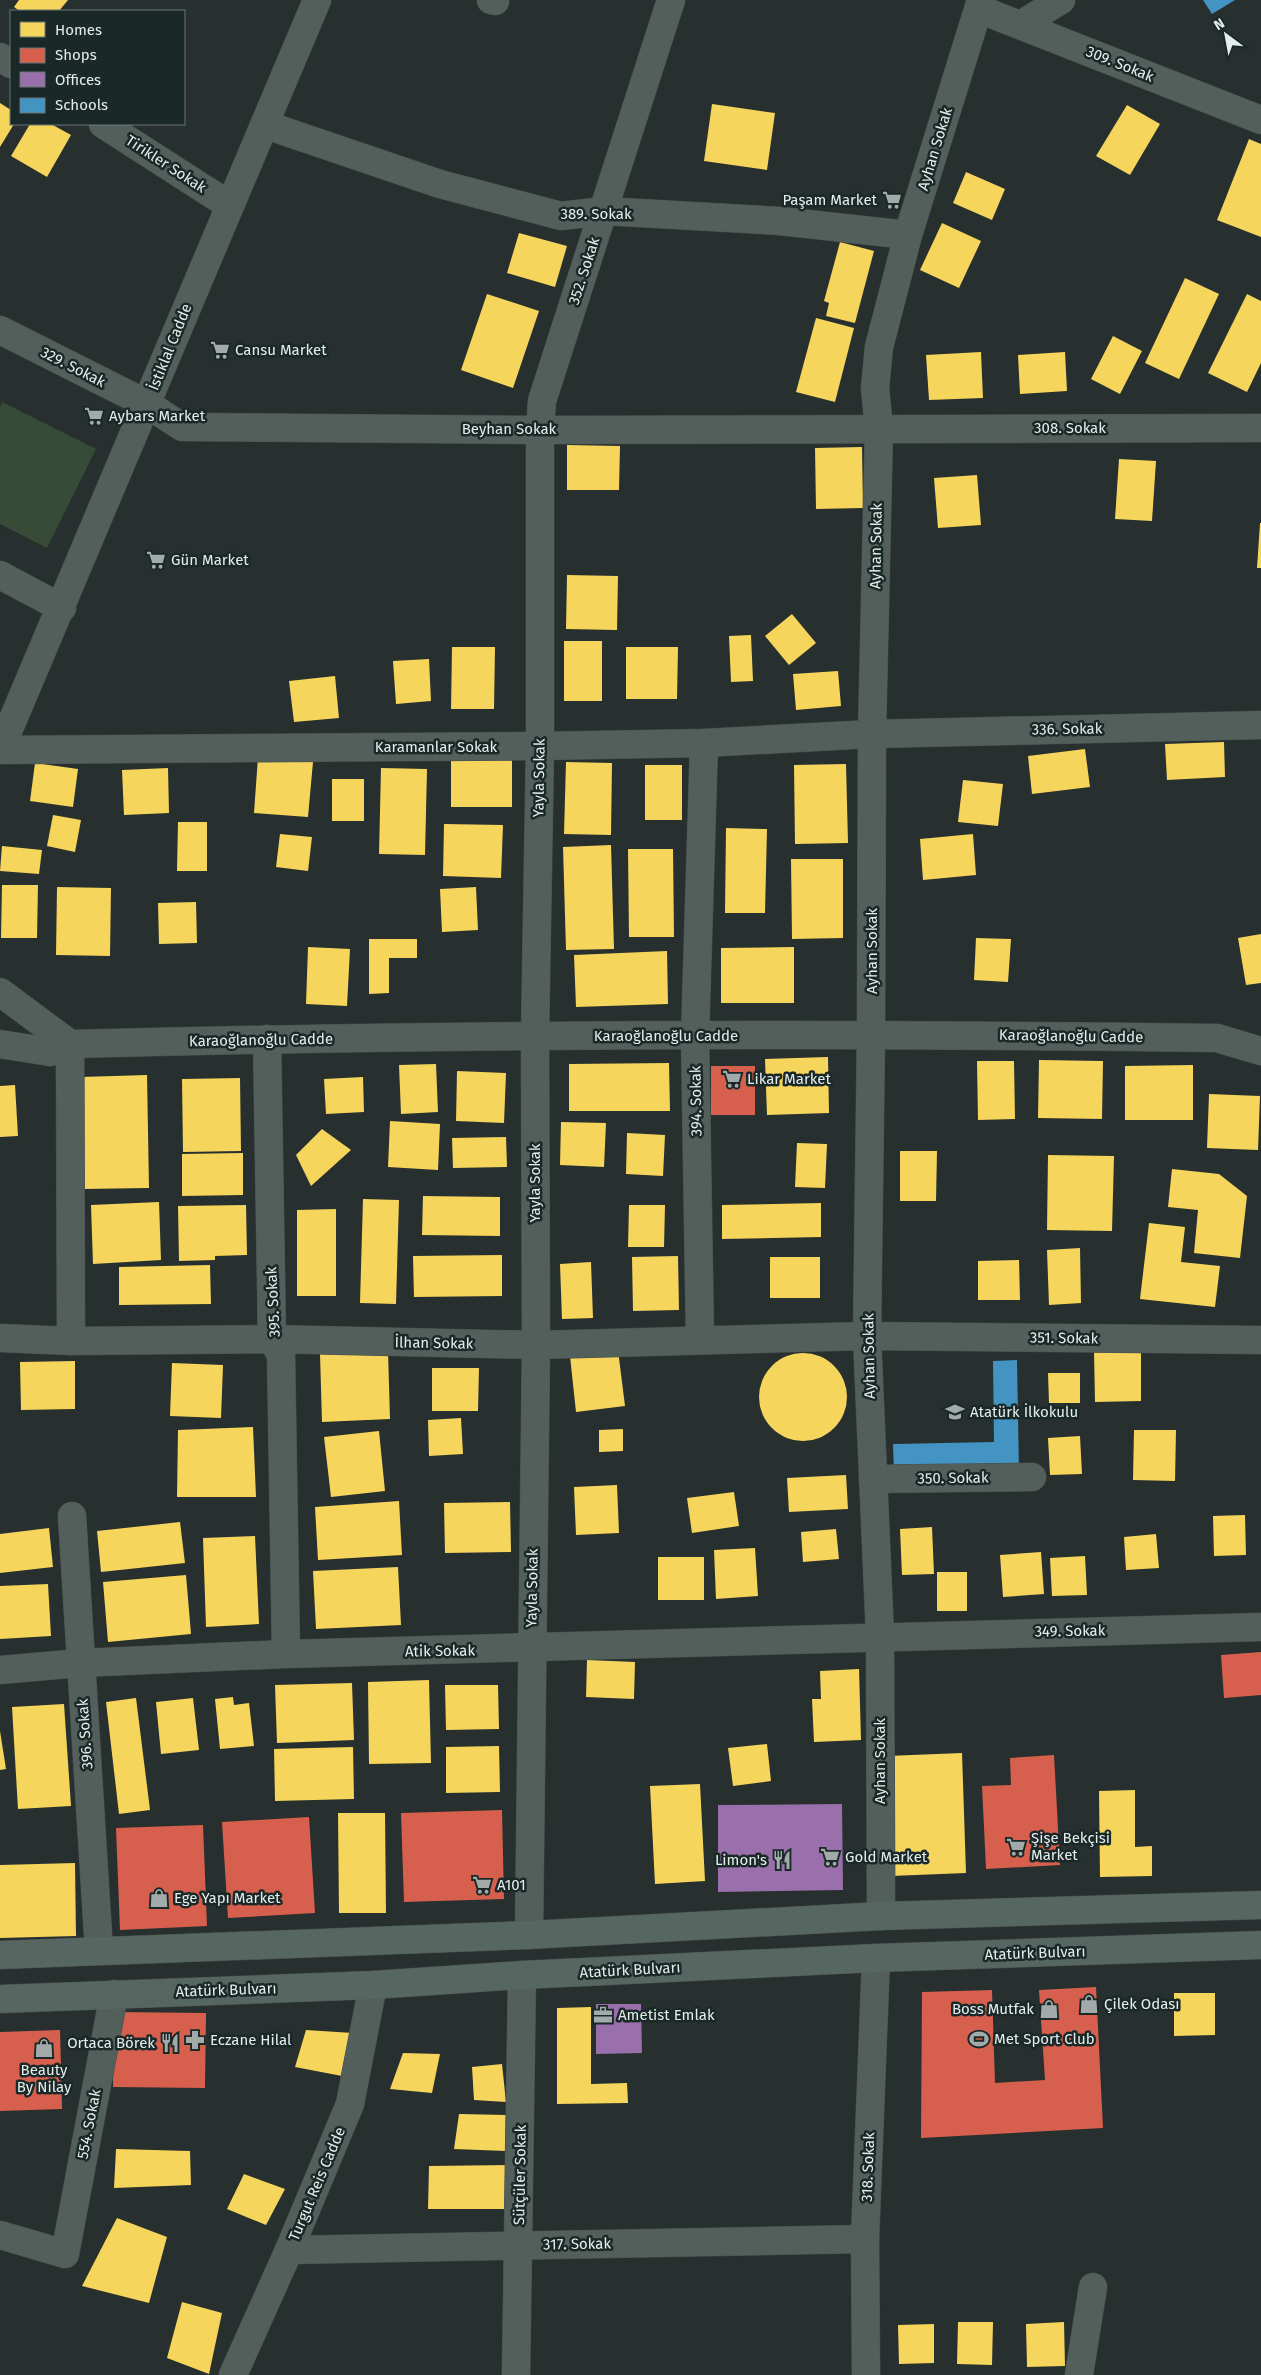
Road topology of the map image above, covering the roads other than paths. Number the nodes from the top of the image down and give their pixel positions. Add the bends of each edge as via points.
1 (317, 0) edge
2 (671, 0) edge
3 (1061, 0) edge
4 (980, 4) edge
5 (1022, 24) junction
6 (1261, 120) edge
7 (105, 125) edge
8 (266, 125) junction
9 (229, 205) junction
10 (603, 211) junction
11 (908, 236) junction
12 (0, 330) edge
13 (147, 404) junction
14 (879, 428) junction
15 (1261, 428) edge
16 (540, 430) junction
17 (0, 575) edge
18 (62, 608) junction
19 (1261, 725) edge
20 (872, 734) junction
21 (704, 743) junction
22 (540, 746) junction
23 (0, 750) edge
24 (0, 992) edge
25 (871, 1034) junction
26 (535, 1036) junction
27 (695, 1037) junction
28 (267, 1039) junction
29 (0, 1044) edge
30 (70, 1044) junction
31 (1261, 1050) edge
32 (867, 1336) junction
33 (0, 1338) edge
34 (272, 1339) junction
35 (700, 1339) junction
36 (1261, 1340) edge
37 (71, 1341) junction
38 (536, 1345) junction
39 (1032, 1477) dead end
40 (873, 1479) junction
41 (72, 1516) dead end
42 (1261, 1627) edge
43 (880, 1636) junction
44 (531, 1648) junction
45 (286, 1654) junction
46 (80, 1663) junction
47 (0, 1670) edge
48 (1261, 1904) edge
49 (881, 1916) junction
50 (529, 1935) junction
51 (1261, 1946) edge
52 (99, 1952) junction
53 (0, 1955) edge
54 (876, 1958) junction
55 (522, 1975) junction
56 (373, 1985) junction
57 (114, 1994) junction
58 (0, 1999) edge
59 (0, 2235) edge
60 (865, 2239) junction
61 (519, 2246) junction
62 (289, 2250) junction
63 (1093, 2287) dead end
64 (233, 2375) edge
65 (516, 2375) edge
66 (866, 2375) edge
67 (1080, 2375) edge

1 - 8 street, İstiklal Cadde
2 - 10 street, 352. Sokak
3 - 5 street
4 - 5 street, 309. Sokak
4 - 11 street, Ayhan Sokak
5 - 6 street, 309. Sokak
7 - 9 street, Tirikler Sokak
8 - 9 street, İstiklal Cadde
8 - 10 street, 389. Sokak via 440,184 562,216
9 - 13 street, İstiklal Cadde
10 - 11 street, 389. Sokak via 780,221
10 - 16 street, 352. Sokak via 542,401
11 - 14 street, Ayhan Sokak via 879,346 875,388
12 - 13 street, 329. Sokak
13 - 16 street, Beyhan Sokak via 182,427
13 - 18 street, İstiklal Cadde
14 - 15 street, 308. Sokak
14 - 16 street, Beyhan Sokak
14 - 20 street, Ayhan Sokak
16 - 22 street, Yayla Sokak
17 - 18 street
18 - 23 street, İstiklal Cadde
19 - 20 street, 336. Sokak
20 - 21 street, Karamanlar Sokak
20 - 25 street, Ayhan Sokak
21 - 22 street, Karamanlar Sokak
21 - 27 street, 394. Sokak
22 - 23 street, Karamanlar Sokak
22 - 26 street, Yayla Sokak
24 - 30 street
25 - 27 street, Karaoğlanoğlu Cadde
25 - 31 street, Karaoğlanoğlu Cadde via 1217,1038
25 - 32 street, Ayhan Sokak
26 - 27 street, Karaoğlanoğlu Cadde
26 - 28 street, Karaoğlanoğlu Cadde
26 - 38 street, Yayla Sokak
27 - 35 street, 394. Sokak
28 - 30 street, Karaoğlanoğlu Cadde
28 - 34 street, 395. Sokak
29 - 30 street, Karaoğlanoğlu Cadde via 50,1052
30 - 37 street
32 - 35 street, İlhan Sokak
32 - 36 street, 351. Sokak
32 - 40 street, Ayhan Sokak
33 - 37 street, İlhan Sokak
34 - 37 street, İlhan Sokak
34 - 38 street, İlhan Sokak
34 - 45 street, 395. Sokak via 281,1355
35 - 38 street, İlhan Sokak
38 - 44 street, Yayla Sokak
39 - 40 street, 350. Sokak
40 - 43 street, Ayhan Sokak
41 - 46 street, 396. Sokak
42 - 43 street, 349. Sokak
43 - 44 street, Atik Sokak
43 - 49 street, Ayhan Sokak
44 - 45 street, Atik Sokak
44 - 50 street, Yayla Sokak
45 - 46 street, Atik Sokak
46 - 47 street, Atik Sokak
46 - 52 street, 396. Sokak
48 - 49 main road
49 - 50 main road
50 - 52 main road
51 - 54 main road, Atatürk Bulvarı
52 - 53 main road
54 - 55 main road, Atatürk Bulvarı
54 - 60 street, 318. Sokak
55 - 56 main road, Atatürk Bulvarı
55 - 61 street, Sütçüler Sokak
56 - 57 main road, Atatürk Bulvarı
56 - 62 street, Turgut Reis Cadde via 350,2104
57 - 58 main road, Atatürk Bulvarı
57 - 59 street, 554. Sokak via 65,2254
60 - 61 street, 317. Sokak
60 - 66 street, 318. Sokak
61 - 62 street, 317. Sokak
61 - 65 street, Sütçüler Sokak
62 - 64 street, Turgut Reis Cadde
63 - 67 street

